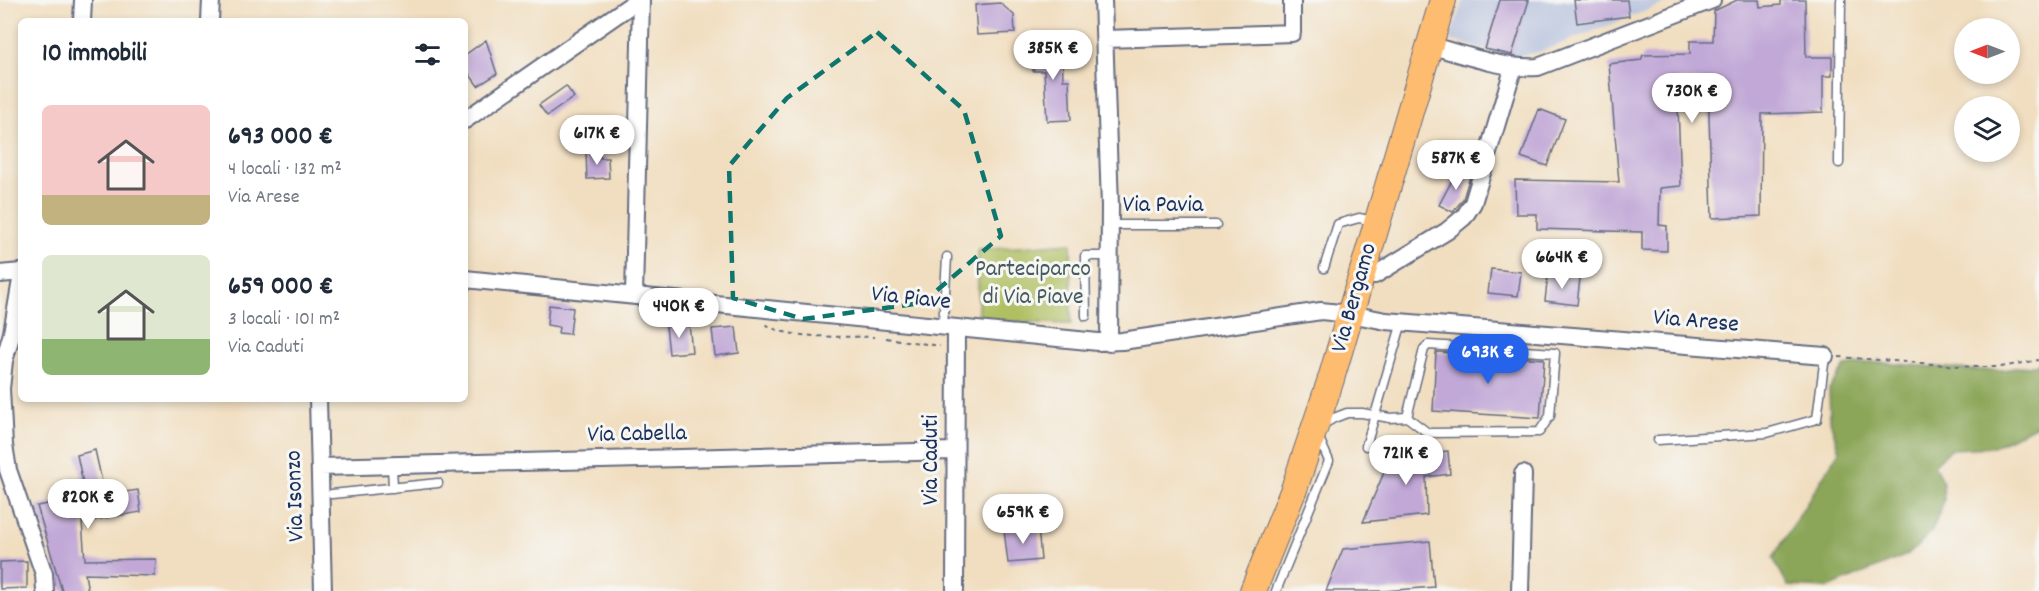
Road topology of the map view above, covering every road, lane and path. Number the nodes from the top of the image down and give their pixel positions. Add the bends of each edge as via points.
1 (83, 0) edge
2 (212, 0) edge
3 (640, 0) edge
4 (1103, 0) edge
5 (1292, 0) edge
6 (1443, 0) edge
7 (1712, 0) edge
8 (1841, 0) edge
9 (82, 18) edge
10 (210, 18) edge
11 (1105, 39) junction
12 (1429, 45) junction
13 (1510, 66) junction
14 (468, 118) edge
15 (1839, 163) dead end
16 (1377, 222) junction
17 (1110, 225) junction
18 (1216, 225) dead end
19 (1110, 256) junction
20 (947, 257) dead end
21 (1323, 268) dead end
22 (18, 272) edge
23 (1362, 273) junction
24 (0, 274) edge
25 (468, 279) edge
26 (634, 296) junction
27 (18, 298) edge
28 (760, 308) junction
29 (1350, 314) junction
30 (1086, 316) dead end
31 (1402, 322) junction
32 (950, 328) junction
33 (1109, 343) junction
34 (941, 346) dead end
35 (1825, 356) junction
36 (2039, 360) edge
37 (318, 402) edge
38 (1374, 415) junction
39 (1407, 417) junction
40 (1315, 429) junction
41 (1658, 440) dead end
42 (1366, 446) dead end
43 (955, 451) junction
44 (392, 465) junction
45 (320, 467) junction
46 (4, 468) edge
47 (1523, 474) dead end
48 (438, 483) dead end
49 (393, 488) junction
50 (332, 494) dead end
51 (45, 591) edge
52 (323, 591) edge
53 (955, 591) edge
54 (1253, 591) edge
55 (1276, 591) edge
56 (1520, 591) edge

1 - 9 street
2 - 10 street
3 - 14 street
3 - 26 street
4 - 11 street
5 - 11 street via 1292,33
6 - 12 main road, Via Bergamo
7 - 13 street via 1538,67
8 - 15 lane
11 - 17 street
12 - 13 street
12 - 16 main road, Via Bergamo
13 - 23 street via 1511,75 1473,203 1464,217 1375,275
16 - 21 lane via 1359,218 1338,224
16 - 23 main road, Via Bergamo
17 - 18 lane, Via Pavia
17 - 19 street
19 - 30 lane via 1085,256
19 - 33 street
20 - 32 lane
22 - 24 street
23 - 29 main road, Via Bergamo
25 - 26 street, Via Piave
26 - 28 street, Via Piave
27 - 46 street via 1,388
28 - 32 street, Via Piave
28 - 34 path via 761,317 774,331 879,337
29 - 31 street, Via Arese
29 - 33 street, Via Piave via 1321,312
29 - 40 main road, Via Bergamo
31 - 35 street, Via Arese
31 - 38 lane
32 - 33 street, Via Piave
32 - 43 street, Via Caduti
35 - 36 path via 1974,367
35 - 41 lane via 1817,419 1767,433
37 - 45 street, Via Isonzo
38 - 39 lane
38 - 40 lane via 1347,413
38 - 42 lane
39 - 39 lane via 1428,345 1555,352 1550,416 1539,432 1428,433
40 - 54 main road, Via Bergamo
40 - 55 lane via 1329,461
43 - 44 street, Via Cabella
43 - 53 street, Via Caduti
44 - 45 street, Via Cabella
44 - 49 lane
45 - 52 street, Via Isonzo
46 - 51 street via 44,574
47 - 56 street
48 - 49 lane
49 - 50 lane

